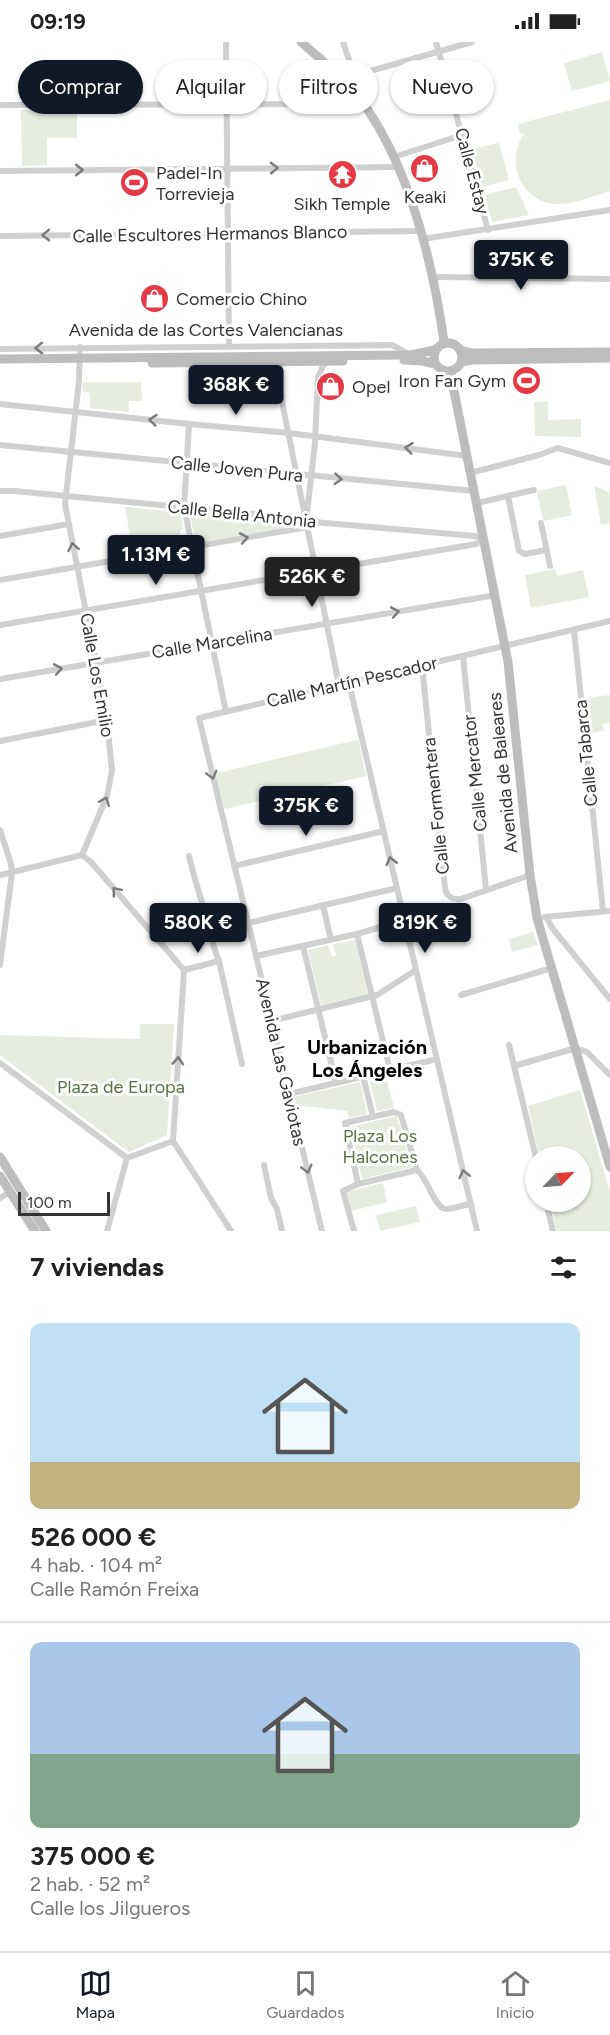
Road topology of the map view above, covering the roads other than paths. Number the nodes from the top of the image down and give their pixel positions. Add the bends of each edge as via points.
1 (225, 42) edge
2 (301, 42) edge
3 (343, 42) edge
4 (436, 42) edge
5 (472, 42) edge
6 (439, 51) junction
7 (225, 60) edge
8 (321, 60) edge
9 (349, 60) edge
10 (378, 68) edge
11 (155, 104) edge
12 (0, 105) edge
13 (226, 114) edge
14 (369, 114) edge
15 (462, 135) junction
16 (394, 157) junction
17 (399, 167) junction
18 (227, 169) junction
19 (0, 171) edge
20 (610, 210) edge
21 (488, 230) junction
22 (227, 234) junction
23 (421, 235) junction
24 (0, 236) edge
25 (433, 277) junction
26 (610, 279) edge
27 (444, 342) junction
28 (229, 346) junction
29 (80, 347) junction
30 (0, 349) edge
31 (435, 350) junction
32 (460, 350) junction
33 (610, 352) edge
34 (410, 354) junction
35 (0, 358) edge
36 (610, 358) edge
37 (80, 361) junction
38 (274, 362) junction
39 (324, 362) junction
40 (461, 362) junction
41 (435, 364) junction
42 (0, 365) edge
43 (450, 371) junction
44 (0, 404) edge
45 (75, 412) junction
46 (189, 424) junction
47 (289, 433) junction
48 (315, 436) junction
49 (0, 445) edge
50 (70, 452) junction
51 (467, 456) junction
52 (610, 463) edge
53 (186, 464) junction
54 (471, 472) junction
55 (297, 475) junction
56 (312, 476) junction
57 (534, 490) dead end
58 (1, 491) edge
59 (474, 491) junction
60 (65, 496) junction
61 (508, 496) junction
62 (477, 503) junction
63 (184, 507) junction
64 (307, 519) junction
65 (541, 523) dead end
66 (69, 525) junction
67 (308, 527) junction
68 (0, 536) edge
69 (484, 540) junction
70 (192, 546) junction
71 (546, 550) junction
72 (550, 566) dead end
73 (77, 567) junction
74 (317, 570) junction
75 (0, 580) edge
76 (201, 590) junction
77 (496, 595) junction
78 (85, 610) junction
79 (610, 621) edge
80 (327, 624) junction
81 (0, 625) edge
82 (574, 630) junction
83 (212, 642) junction
84 (505, 646) junction
85 (463, 656) junction
86 (95, 663) junction
87 (422, 666) junction
88 (0, 680) edge
89 (349, 683) junction
90 (339, 685) junction
91 (226, 711) junction
92 (199, 718) joint
93 (106, 720) junction
94 (0, 741) edge
95 (0, 830) edge
96 (384, 831) junction
97 (82, 855) junction
98 (189, 856) dead end
99 (234, 866) junction
100 (12, 873) junction
101 (0, 875) edge
102 (530, 875) junction
103 (397, 888) junction
104 (486, 890) junction
105 (323, 905) junction
106 (607, 911) edge
107 (542, 917) junction
108 (404, 920) junction
109 (248, 923) junction
110 (357, 934) junction
111 (331, 940) junction
112 (303, 946) junction
113 (256, 956) junction
114 (219, 961) junction
115 (0, 965) edge
116 (552, 968) junction
117 (184, 970) junction
118 (416, 970) junction
119 (461, 995) dead end
120 (372, 996) junction
121 (610, 999) edge
122 (318, 1009) junction
123 (271, 1021) junction
124 (383, 1043) junction
125 (509, 1045) dead end
126 (576, 1048) junction
127 (330, 1055) junction
128 (437, 1059) junction
129 (0, 1063) edge
130 (242, 1064) dead end
131 (514, 1066) junction
132 (390, 1070) junction
133 (363, 1076) junction
134 (610, 1076) edge
135 (336, 1083) junction
136 (289, 1094) junction
137 (343, 1115) dead end
138 (373, 1117) junction
139 (345, 1123) junction
140 (173, 1141) junction
141 (533, 1146) edge
142 (0, 1157) edge
143 (127, 1158) junction
144 (264, 1165) dead end
145 (610, 1167) edge
146 (417, 1170) junction
147 (0, 1176) edge
148 (358, 1184) junction
149 (10, 1192) junction
150 (0, 1198) edge
151 (471, 1204) junction
152 (548, 1212) edge
153 (35, 1231) edge
154 (46, 1231) edge
155 (107, 1231) edge
156 (231, 1231) edge
157 (282, 1231) edge
158 (322, 1231) edge
159 (354, 1231) edge
160 (477, 1231) edge
161 (553, 1231) edge

1 - 7 street
2 - 8 main road
3 - 9 street
4 - 6 street, Calle Estay
5 - 6 street
6 - 10 street
6 - 15 street, Calle Estay
11 - 12 street
13 - 18 street
14 - 16 main road
15 - 16 street
15 - 21 street, Calle Estay
16 - 17 main road
18 -> 17 street
17 - 23 main road
19 -> 18 street
18 - 22 street
20 - 21 street, Calle Escultores Hermanos Blanco
21 - 23 street, Calle Escultores Hermanos Blanco
22 - 23 street, Calle Escultores Hermanos Blanco
22 -> 24 street, Calle Escultores Hermanos Blanco
22 - 28 street
23 - 25 main road
25 - 26 street
25 - 27 main road
27 - 31 main road
27 - 32 main road via 455,344
28 - 29 street, Avenida de las Cortes Valencianas
28 - 34 street, Avenida de las Cortes Valencianas via 392,345
29 -> 30 street, Avenida de las Cortes Valencianas
29 - 37 street, Calle Los Emilio
31 - 34 main road, Avenida de las Cortes Valencianas
31 - 41 main road
32 - 33 main road
32 - 40 main road
34 - 37 main road, Avenida de las Cortes Valencianas
35 - 37 main road, Avenida de las Cortes Valencianas
36 - 40 main road
37 - 38 main road, Avenida de las Cortes Valencianas
37 - 42 main road, Avenida de las Cortes Valencianas
37 - 45 street, Calle Los Emilio
38 - 39 main road, Avenida de las Cortes Valencianas
38 - 47 street
39 - 41 main road, Avenida de las Cortes Valencianas via 413,360
39 - 48 street via 318,377
40 - 43 main road
41 - 43 main road
43 - 51 main road, Avenida de Baleares
44 - 45 street
46 -> 45 street
45 - 50 street, Calle Los Emilio
46 - 47 street
46 - 53 street
47 - 48 street
47 - 55 street
51 -> 48 street
48 - 56 street
49 - 50 street, Calle Joven Pura
50 - 53 street, Calle Joven Pura
50 - 60 street, Calle Los Emilio
51 - 54 main road, Avenida de Baleares
52 - 54 street via 558,448
53 - 55 street, Calle Joven Pura
53 - 63 street
54 - 59 main road, Avenida de Baleares
55 - 56 street, Calle Joven Pura
55 - 64 street
56 -> 59 street, Calle Joven Pura
56 - 64 street
57 - 61 street
58 - 60 street, Calle Bella Antonia
59 - 62 main road, Avenida de Baleares
60 - 63 street, Calle Bella Antonia
60 - 66 street, Calle Los Emilio
61 - 62 street
61 - 71 street via 519,551 525,554
62 - 69 main road, Avenida de Baleares
63 - 64 street, Calle Bella Antonia
63 - 70 street
64 - 67 street
64 - 69 street, Calle Bella Antonia
65 - 71 street
66 - 68 street
73 -> 66 street, Calle Los Emilio
70 -> 67 street
67 - 74 street
69 - 74 street
69 - 77 main road, Avenida de Baleares
70 - 73 street
70 - 76 street
71 - 72 street
73 - 75 street
73 - 78 street, Calle Los Emilio
74 - 76 street
74 - 80 street
76 - 78 street
76 - 83 street
80 -> 77 street, Calle Marcelina
77 - 84 main road, Avenida de Baleares
78 - 81 street
78 - 86 street, Calle Los Emilio
79 - 82 street, Calle Martín Pescador
80 - 83 street, Calle Marcelina
80 - 90 street
82 - 84 street, Calle Martín Pescador
82 - 106 street, Calle Tabarca
83 - 86 street, Calle Marcelina
83 - 91 street
84 - 85 street, Calle Martín Pescador
84 - 102 main road, Avenida de Baleares
85 - 87 street, Calle Martín Pescador
85 - 104 street, Calle Mercator
88 -> 86 street, Calle Marcelina
86 - 93 street, Calle Los Emilio
87 - 89 street, Calle Martín Pescador
87 - 104 street, Calle Formentera via 445,891 458,900
89 - 90 street, Calle Martín Pescador
89 - 96 street
90 - 91 street, Calle Martín Pescador
91 - 92 street, Calle Martín Pescador
92 -> 99 street, Avenida Las Gaviotas
93 - 94 street
97 -> 93 street, Calle Los Emilio via 110,785
95 - 100 street
96 - 99 street
103 -> 96 street
97 - 100 street
117 -> 97 street
98 - 114 street
99 - 109 street, Avenida Las Gaviotas
100 - 101 street
100 - 115 street
102 - 104 street, Calle Formentera
102 - 107 main road, Avenida de Baleares
103 - 105 street
103 - 108 street
105 - 109 street
105 - 111 street
106 - 107 street
107 - 116 main road, Avenida de Baleares
107 - 121 street
108 - 110 street
108 - 118 street
109 - 113 street, Avenida Las Gaviotas
110 - 111 street
110 - 120 street
111 - 112 street
112 - 113 street
112 - 122 street
113 - 123 street, Avenida Las Gaviotas
114 - 117 street
114 - 130 street
116 - 119 street
116 - 126 main road, Avenida de Baleares
140 -> 117 street
118 - 120 street
118 - 128 street
120 - 122 street
120 - 124 street
122 - 123 street
122 - 127 street
123 - 136 street, Avenida Las Gaviotas
124 - 127 street
124 - 132 street
125 - 131 street
126 - 131 street
126 - 134 street via 587,1052
126 - 145 main road, Avenida de Baleares
127 - 135 street
128 - 132 street
151 -> 128 street
129 - 143 street
131 - 141 street
132 - 133 street
133 - 135 street
133 - 138 street
135 - 136 street
136 -> 158 street, Avenida Las Gaviotas
137 - 139 street
138 - 139 street
138 - 146 street via 400,1113
139 - 148 street
140 - 143 street
140 - 156 street
142 - 154 main road
143 - 155 street
144 - 157 street
146 - 148 street
146 - 151 street via 438,1206 444,1209
147 - 149 main road
148 - 159 street via 343,1191
149 - 150 street
149 - 153 main road
151 - 160 street
152 - 161 street

